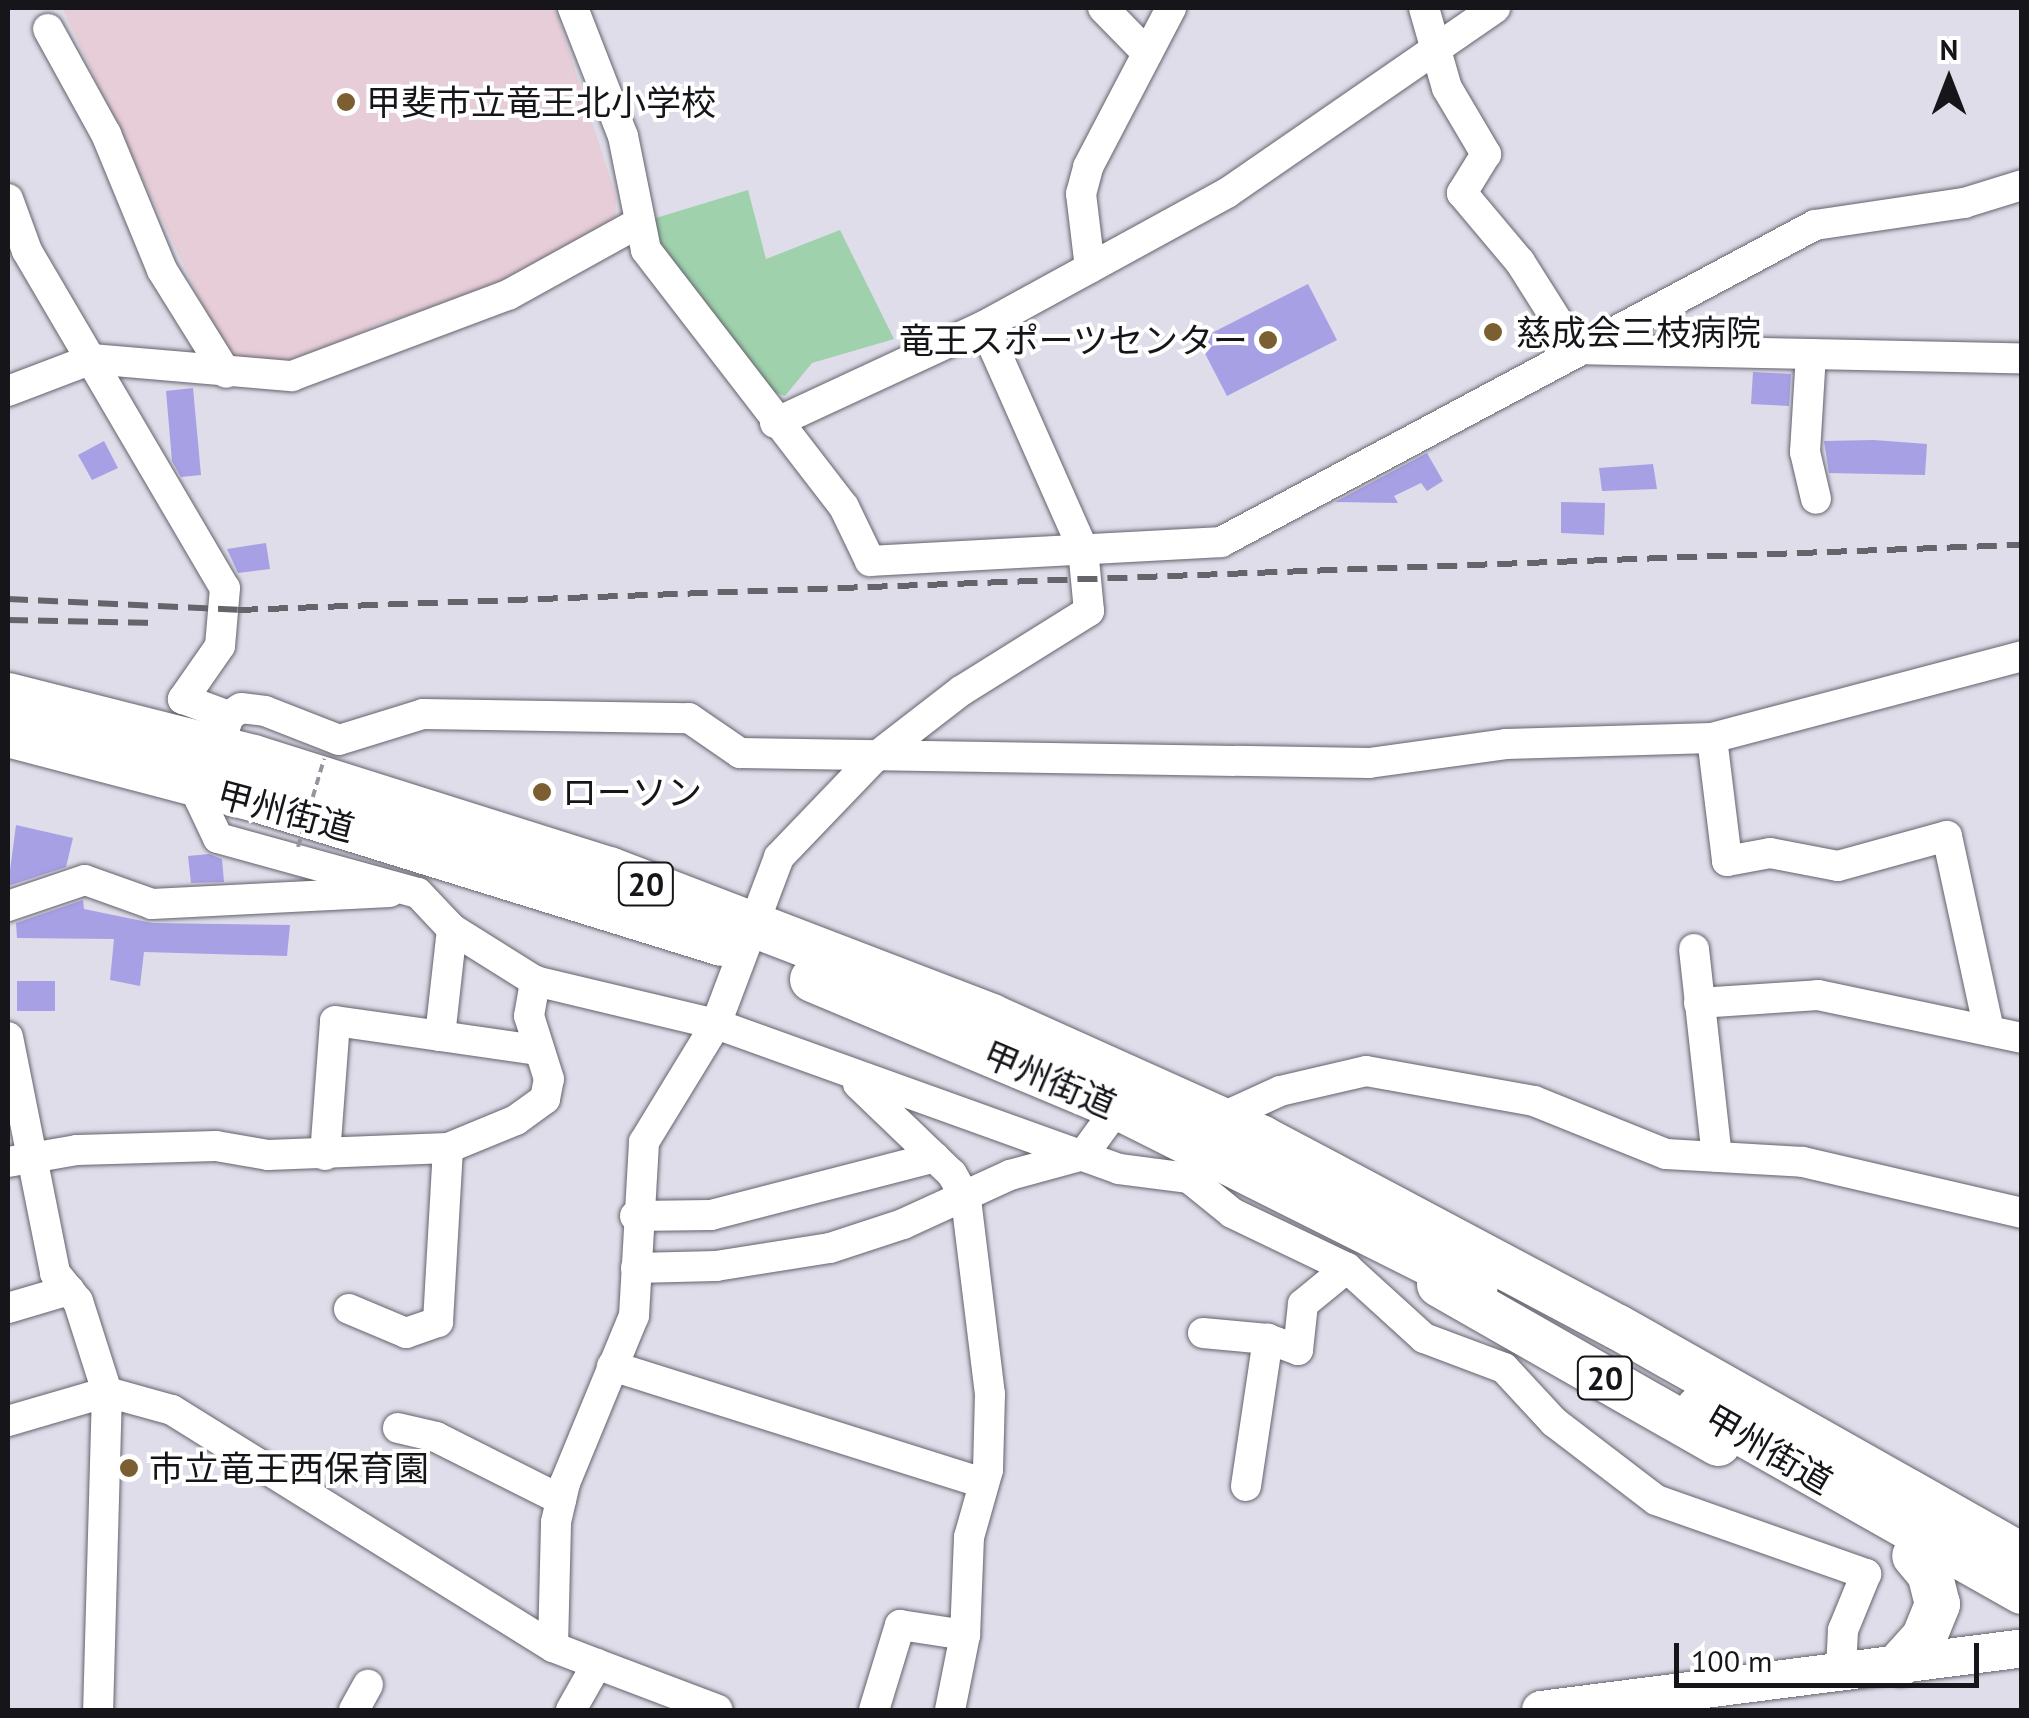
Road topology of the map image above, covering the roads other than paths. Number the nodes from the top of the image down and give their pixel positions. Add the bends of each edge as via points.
1 (572, 8) edge
2 (1103, 8) edge
3 (1171, 8) edge
4 (1424, 8) edge
5 (1495, 8) edge
6 (48, 29) dead end
7 (1148, 53) junction
8 (1435, 54) junction
9 (2022, 184) edge
10 (8, 198) edge
11 (635, 224) junction
12 (1090, 268) junction
13 (984, 326) junction
14 (1575, 349) junction
15 (1811, 354) junction
16 (2022, 358) edge
17 (92, 360) junction
18 (226, 373) junction
19 (8, 391) edge
20 (775, 423) junction
21 (1816, 499) dead end
22 (1083, 549) junction
23 (2022, 656) edge
24 (8, 695) edge
25 (8, 734) edge
26 (1712, 738) junction
27 (8, 758) edge
28 (873, 759) junction
29 (215, 768) junction
30 (412, 890) junction
31 (8, 906) edge
32 (452, 929) junction
33 (747, 937) junction
34 (1694, 949) dead end
35 (535, 981) junction
36 (1699, 1003) junction
37 (716, 1024) junction
38 (1989, 1031) junction
39 (440, 1036) junction
40 (8, 1038) edge
41 (2022, 1038) edge
42 (537, 1050) junction
43 (846, 1073) junction
44 (1118, 1107) junction
45 (1205, 1131) junction
46 (1262, 1138) junction
47 (448, 1148) junction
48 (325, 1155) junction
49 (1084, 1155) junction
50 (1717, 1157) junction
51 (935, 1158) junction
52 (20, 1160) edge
53 (966, 1199) junction
54 (2022, 1213) edge
55 (635, 1216) junction
56 (636, 1268) junction
57 (1347, 1268) junction
58 (69, 1290) junction
59 (1480, 1305) junction
60 (8, 1308) edge
61 (350, 1309) dead end
62 (1203, 1332) dead end
63 (1608, 1338) junction
64 (1268, 1339) junction
65 (1457, 1351) junction
66 (612, 1366) junction
67 (107, 1392) junction
68 (8, 1421) edge
69 (398, 1428) dead end
70 (983, 1483) junction
71 (1246, 1486) dead end
72 (561, 1500) junction
73 (2022, 1526) edge
74 (1914, 1555) junction
75 (2022, 1556) edge
76 (2022, 1591) edge
77 (2022, 1613) edge
78 (965, 1635) junction
79 (553, 1646) junction
80 (2022, 1648) edge
81 (597, 1664) junction
82 (1900, 1664) junction
83 (1841, 1670) junction
84 (1597, 1707) edge
85 (98, 1710) edge
86 (571, 1710) edge
87 (718, 1710) edge
88 (874, 1710) edge
89 (950, 1710) edge
90 (1541, 1710) edge

1 - 11 street via 623,136
2 - 7 street
3 - 7 street
4 - 8 street
5 - 8 street
6 - 18 street via 106,134 162,270
7 - 12 street via 1088,167 1081,194
8 - 12 street via 1227,194
8 - 14 street via 1486,154 1462,193 1520,262
9 - 14 street via 1964,203 1815,225
10 - 17 street via 27,251
11 - 18 street via 508,294 292,376
11 - 20 street via 684,309
12 - 13 street
13 - 20 street
13 - 22 street
14 - 15 street
14 - 22 street via 1220,542
15 - 16 street
15 - 21 street via 1805,452
17 - 18 street
17 - 19 street
17 - 29 street via 224,588 229,610 220,646 182,699
20 - 22 street via 844,508 870,560
22 - 28 street via 1089,611 961,691
23 - 26 street
24 - 29 highway, 甲州街道 / 20
25 - 29 highway, 甲州街道 / 20
26 - 28 street via 1506,744 1369,763
26 - 38 street via 1727,862 1770,852 1838,866 1947,836
27 - 29 street via 156,790
28 - 29 street via 740,752 689,718 424,714 339,740 241,708
28 - 33 street via 779,857
29 - 30 street via 218,838
29 - 33 highway, 甲州街道 / 20 via 609,870
30 - 31 street via 152,904 86,880
30 - 32 street
32 - 35 street
32 - 39 street
33 - 37 street
33 - 44 highway, 甲州街道 / 20
33 - 45 highway, 甲州街道 / 20 via 991,1016
34 - 36 street
35 - 37 street
35 - 42 street via 529,1016
36 - 38 street via 1818,994
36 - 50 street
37 - 43 street
37 - 55 street via 657,1110 644,1142
38 - 41 street
39 - 42 street
39 - 48 street via 334,1020
40 - 52 street
42 - 47 street via 549,1079 545,1099
43 - 49 street
43 - 51 street
44 - 45 highway, 甲州街道 / 20
44 - 49 street
45 - 46 highway, 甲州街道 / 20
45 - 50 street via 1280,1091 1366,1070 1534,1101 1666,1154
45 - 59 highway, 20 via 1267,1198
45 - 63 highway, 甲州街道 / 20
46 - 63 highway, 甲州街道 / 20
46 - 73 highway, 甲州街道 / 20 via 1347,1160
47 - 48 street
47 - 61 street via 438,1322 406,1332
48 - 52 street via 216,1146
49 - 53 street via 1010,1176
49 - 57 street via 1119,1169 1189,1178 1232,1213
50 - 54 street via 1803,1162
51 - 53 street
51 - 55 street via 711,1215
52 - 58 street via 54,1273
53 - 56 street via 830,1248 716,1266
53 - 70 street via 990,1394
55 - 56 street
56 - 66 street via 634,1316
57 - 64 street via 1303,1304 1298,1350
57 - 65 street via 1382,1307
58 - 60 street
58 - 67 street via 93,1337
59 - 65 street
59 - 74 highway, 20
62 - 64 street
63 - 75 highway, 甲州街道 / 20
63 - 76 highway, 甲州街道 / 20
64 - 71 street
65 - 83 street via 1504,1368 1554,1422 1656,1500 1866,1574 1843,1630
66 - 70 street
66 - 72 street
67 - 68 street
67 - 79 street via 172,1410
67 - 85 street
69 - 72 street via 436,1437
70 - 78 street via 969,1537
72 - 79 street
74 - 77 highway, 20
74 - 82 highway via 1937,1604 1924,1636
78 - 88 street via 900,1625
78 - 89 street
79 - 81 street
80 - 82 main road
81 - 86 street
81 - 87 street
82 - 83 main road
83 - 84 main road
84 - 90 main road

